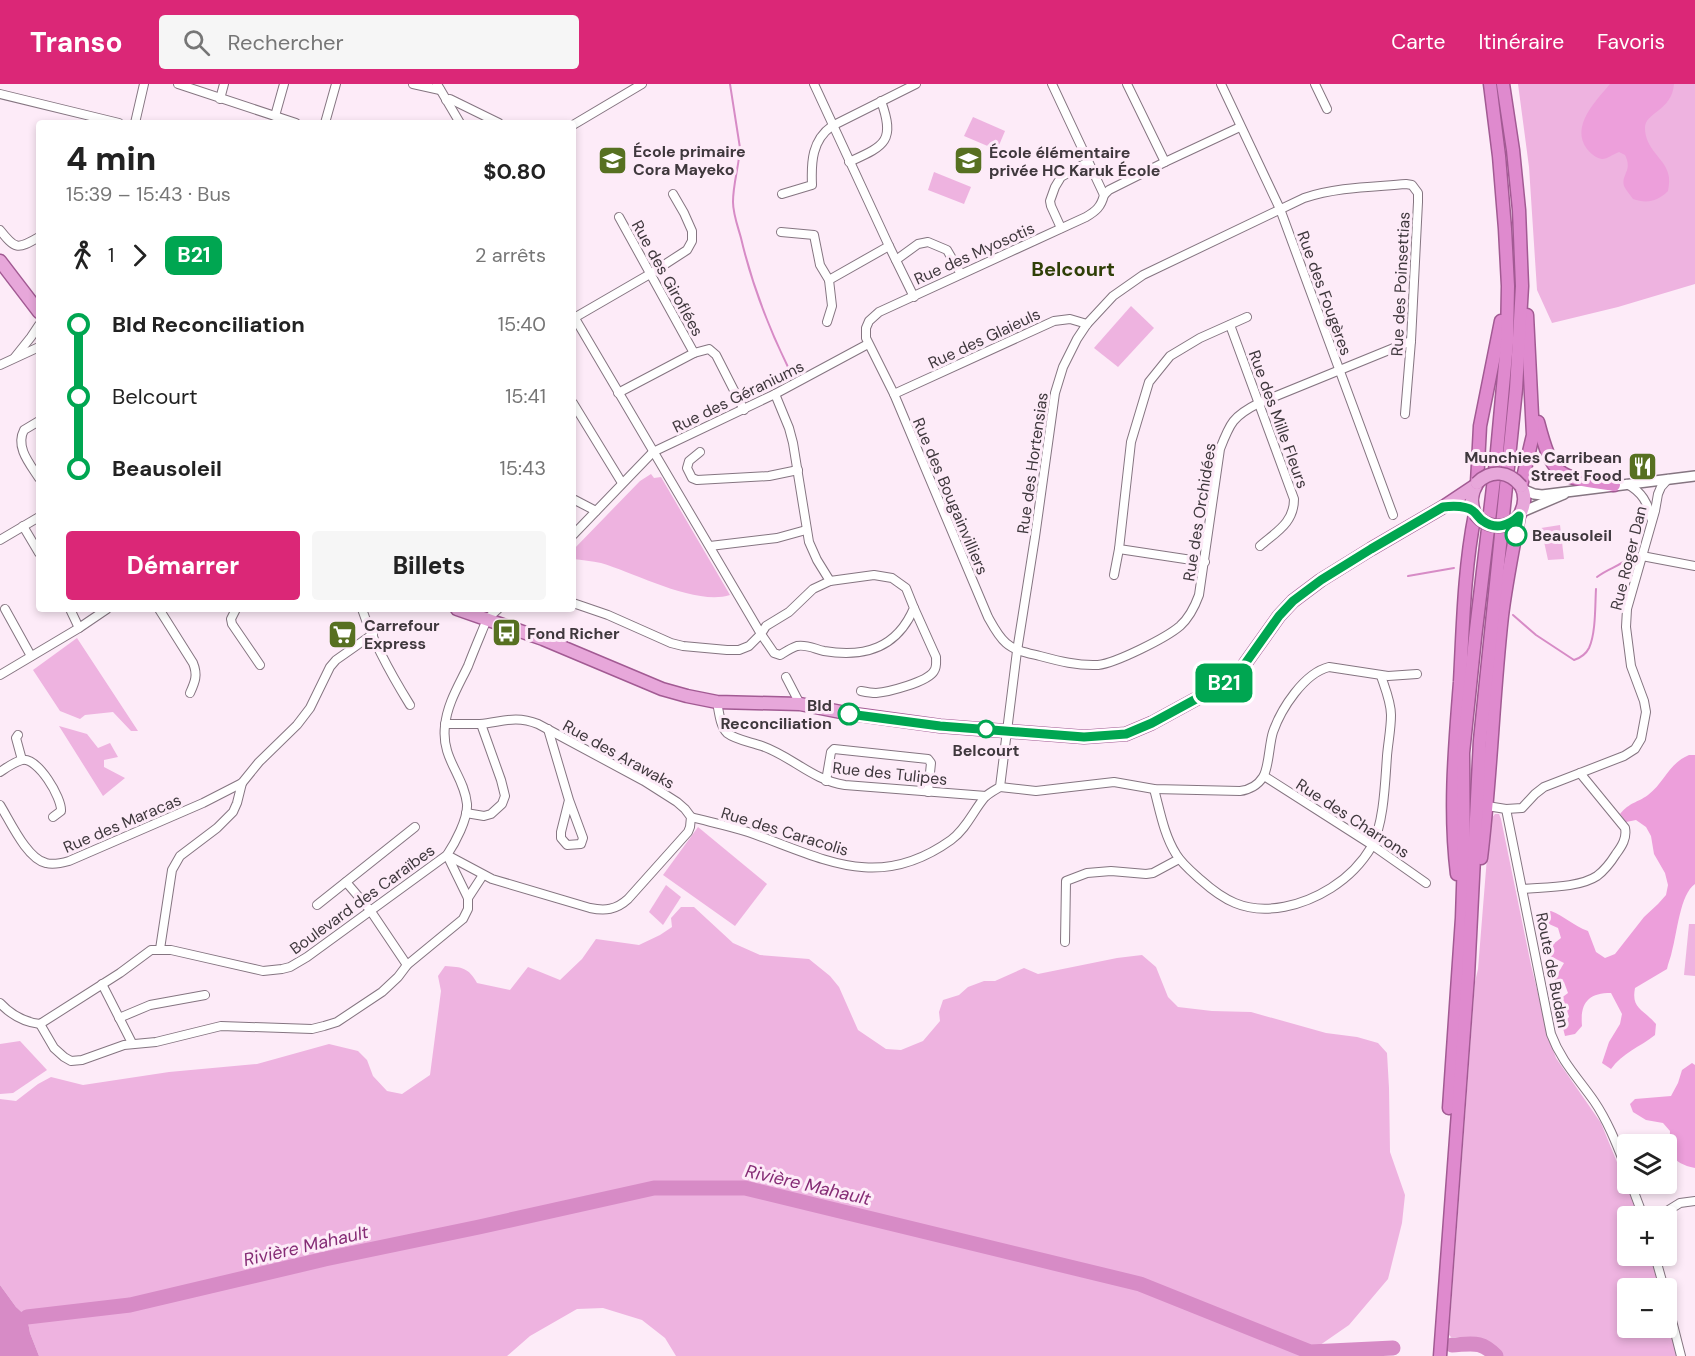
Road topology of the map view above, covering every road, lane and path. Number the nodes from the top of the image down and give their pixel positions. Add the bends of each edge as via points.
1 (144, 84) edge
2 (178, 84) edge
3 (224, 84) edge
4 (284, 84) edge
5 (336, 84) edge
6 (413, 84) edge
7 (642, 84) edge
8 (814, 84) edge
9 (916, 84) edge
10 (1052, 84) edge
11 (1127, 84) edge
12 (1221, 84) edge
13 (1315, 84) edge
14 (1488, 84) edge
15 (1503, 84) edge
16 (438, 87) edge
17 (0, 94) edge
18 (220, 99) junction
19 (446, 100) junction
20 (881, 101) junction
21 (1328, 109) dead end
22 (275, 116) junction
23 (107, 120) edge
24 (136, 120) edge
25 (287, 120) edge
26 (326, 120) edge
27 (458, 120) edge
28 (493, 120) edge
29 (576, 123) edge
30 (832, 126) junction
31 (1240, 126) junction
32 (849, 162) junction
33 (1088, 162) junction
34 (1166, 162) junction
35 (673, 194) dead end
36 (782, 194) dead end
37 (1104, 195) junction
38 (1280, 209) junction
39 (618, 217) dead end
40 (1061, 228) junction
41 (0, 230) edge
42 (781, 232) dead end
43 (36, 239) edge
44 (889, 246) junction
45 (896, 260) junction
46 (0, 261) edge
47 (650, 274) junction
48 (961, 274) junction
49 (829, 280) junction
50 (1522, 285) junction
51 (914, 297) junction
52 (36, 308) edge
53 (576, 315) edge
54 (1247, 316) dead end
55 (576, 320) edge
56 (827, 322) dead end
57 (1088, 324) junction
58 (1230, 325) junction
59 (36, 329) edge
60 (1411, 341) junction
61 (868, 344) junction
62 (36, 348) edge
63 (694, 353) junction
64 (14, 358) junction
65 (0, 365) edge
66 (1340, 370) junction
67 (618, 393) junction
68 (775, 394) junction
69 (894, 394) junction
70 (1531, 397) junction
71 (1259, 403) junction
72 (576, 409) edge
73 (744, 410) junction
74 (1405, 414) dead end
75 (576, 418) edge
76 (583, 421) junction
77 (36, 423) edge
78 (653, 452) junction
79 (700, 452) dead end
80 (798, 470) junction
81 (36, 473) edge
82 (1695, 476) edge
83 (1668, 479) junction
84 (622, 483) junction
85 (1477, 484) junction
86 (1628, 484) junction
87 (1614, 485) junction
88 (1522, 487) junction
89 (1566, 492) junction
90 (576, 501) edge
91 (1443, 507) junction
92 (596, 511) junction
93 (1475, 513) junction
94 (1520, 514) junction
95 (1393, 515) dead end
96 (36, 519) edge
97 (1651, 520) junction
98 (23, 526) junction
99 (806, 530) junction
100 (576, 532) edge
101 (0, 540) edge
102 (710, 546) junction
103 (1260, 546) dead end
104 (36, 548) edge
105 (1119, 549) junction
106 (1642, 556) junction
107 (1205, 562) junction
108 (1695, 566) edge
109 (1114, 574) dead end
110 (830, 581) junction
111 (576, 604) edge
112 (914, 608) junction
113 (5, 609) dead end
114 (71, 612) edge
115 (103, 612) edge
116 (161, 612) edge
117 (235, 612) edge
118 (363, 612) edge
119 (466, 612) edge
120 (495, 612) edge
121 (488, 619) junction
122 (79, 628) junction
123 (373, 634) junction
124 (761, 634) junction
125 (1017, 651) junction
126 (31, 656) junction
127 (260, 665) dead end
128 (1418, 674) dead end
129 (0, 675) edge
130 (1381, 676) junction
131 (786, 677) dead end
132 (861, 692) dead end
133 (190, 693) dead end
134 (717, 702) junction
135 (800, 704) junction
136 (410, 705) dead end
137 (445, 724) junction
138 (481, 724) junction
139 (548, 729) junction
140 (1008, 730) junction
141 (18, 735) dead end
142 (22, 760) junction
143 (0, 772) edge
144 (1580, 773) junction
145 (1264, 776) junction
146 (826, 781) junction
147 (242, 783) junction
148 (1000, 787) junction
149 (1154, 789) junction
150 (928, 792) junction
151 (986, 796) junction
152 (569, 800) junction
153 (0, 805) edge
154 (1487, 806) junction
155 (1506, 810) junction
156 (466, 813) junction
157 (53, 817) dead end
158 (691, 817) junction
159 (415, 827) dead end
160 (1372, 845) junction
161 (447, 855) junction
162 (1179, 859) junction
163 (483, 876) junction
164 (346, 882) junction
165 (1426, 883) dead end
166 (1522, 889) junction
167 (468, 898) junction
168 (317, 905) dead end
169 (370, 910) junction
170 (1466, 918) junction
171 (1065, 942) dead end
172 (160, 949) junction
173 (407, 965) junction
174 (102, 984) junction
175 (205, 995) dead end
176 (0, 1003) edge
177 (119, 1018) junction
178 (40, 1024) junction
179 (132, 1044) junction
180 (1617, 1145) edge
181 (1695, 1201) edge
182 (1675, 1206) edge
183 (1676, 1338) edge
184 (1434, 1356) edge
185 (1440, 1356) edge
186 (1681, 1356) edge

1 - 24 street
2 - 18 street
3 - 18 street
4 - 22 street
5 - 26 street
6 - 16 street
7 - 29 street
8 - 30 street, Rue des Myosotis
9 - 20 street
10 - 33 street
11 - 34 street
12 - 31 street, Rue des Fougères
13 - 21 street
14 - 85 highway via 1499,198 1502,318 1480,426
14 - 170 highway via 1505,229 1507,343 1464,753
15 - 50 highway via 1519,210
16 - 19 street
17 - 23 street
18 - 22 street
19 - 27 street
19 - 28 street
20 - 30 street
20 - 32 street via 888,123 883,143
22 - 25 street
30 - 32 street, Rue des Myosotis
30 - 36 street via 821,133 815,148 812,185
31 - 34 street
31 - 38 street, Rue des Fougères
32 - 44 street, Rue des Myosotis
33 - 37 street
33 - 40 street via 1060,177 1055,186 1050,201
34 - 37 street
35 - 47 street via 689,222 692,241 687,250
37 - 40 street, Rue des Myosotis via 1098,210
38 - 57 street, Rue des Hortensias via 1143,275 1113,296
38 - 60 street, Rue des Poinsettias via 1318,193 1412,185 1418,202
38 - 66 street, Rue des Fougères
39 - 47 street, Rue des Giroflées
40 - 48 street, Rue des Myosotis
41 - 43 street via 10,243 19,247
42 - 49 street via 814,235 820,265
44 - 45 street, Rue des Myosotis
44 - 49 street
45 - 48 street via 918,244 928,242 947,250
45 - 51 street, Rue des Myosotis
46 - 52 main road
47 - 53 street
47 - 63 street, Rue des Giroflées
48 - 51 street, Rue des Myosotis
49 - 56 street via 832,306
50 - 70 highway
50 - 170 highway via 1516,389
51 - 61 street via 872,317 865,333
54 - 58 street
55 - 67 street
57 - 69 street, Rue des Glaieuls via 1070,319 1053,321
57 - 125 street, Rue des Hortensias via 1077,339 1055,393
58 - 71 street, Rue des Mille Fleurs
58 - 105 street via 1170,356 1149,382 1131,442
59 - 64 street
60 - 66 street, Rue des Orchidées
60 - 74 street, Rue des Poinsettias
61 - 68 street, Rue des Géraniums
61 - 69 street, Rue des Bougainvilliers
62 - 64 street
63 - 67 street
63 - 73 street via 707,349 716,355
64 - 65 street
66 - 71 street, Rue des Orchidées
66 - 95 street, Rue des Fougères
67 - 78 street
68 - 73 street, Rue des Géraniums
68 - 80 street via 789,428
69 - 125 street, Rue des Bougainvilliers via 988,617 1002,639
70 - 87 highway via 1554,467 1571,478
70 - 88 highway via 1533,435
71 - 103 street, Rue des Mille Fleurs via 1294,499 1292,516
71 - 107 street, Rue des Orchidées via 1236,417 1220,449
72 - 76 street
73 - 78 street, Rue des Géraniums
75 - 76 street
76 - 84 street
77 - 81 street via 21,437 23,451
78 - 84 street, Rue des Géraniums
78 - 102 street
79 - 80 street via 687,468 697,480 769,476
80 - 99 street
82 - 83 street
83 - 86 street
83 - 97 street, Rue Roger Dan via 1659,490
84 - 92 street, Rue des Géraniums
85 - 88 main road, bridge via 1487,475 1500,473 1512,477
85 - 91 main road
85 - 93 main road via 1472,495
86 - 87 street
86 - 97 street via 1643,497
87 - 89 street
88 - 89 street via 1538,495
88 - 94 main road via 1525,500
89 - 94 street
90 - 92 street
91 - 93 main road via 1464,507
91 - 140 main road via 1321,580 1279,616 1242,668 1218,687 1152,723 1126,734 1084,737
92 - 100 street, Rue des Géraniums
93 - 94 main road, bridge via 1482,521 1497,526 1511,523
93 - 170 highway via 1452,783 1456,867
94 - 154 highway via 1503,614
96 - 98 street
97 - 106 street, Rue Roger Dan
98 - 101 street
98 - 104 street
99 - 102 street via 777,538
99 - 110 street
102 - 124 street
105 - 107 street
105 - 109 street
106 - 108 street
106 - 144 street, Rue Roger Dan via 1626,618 1632,670 1646,712 1641,739 1631,752
107 - 125 street, Rue des Orchidées via 1199,595 1182,624 1113,661 1081,665
110 - 112 street via 874,575 892,578 906,588
110 - 124 street via 813,589 789,612 765,626
111 - 124 street via 683,646 739,650
112 - 124 street via 897,636 867,651 831,651 802,645 778,655
112 - 132 street via 936,657 934,672 916,683 880,693
113 - 126 street
114 - 122 street
115 - 122 street
116 - 133 street via 196,671
117 - 127 street via 232,624
118 - 123 street
119 - 121 main road
120 - 121 street
121 - 134 main road via 663,689
121 - 137 street via 449,706
122 - 126 street
123 - 136 street
123 - 147 street via 336,660 310,708
125 - 140 street, Rue des Hortensias
126 - 129 street
128 - 130 street
130 - 145 street via 1329,668 1313,674 1282,713 1273,732
130 - 160 street via 1391,714 1383,806
131 - 135 street
134 - 135 main road
134 - 146 street, Rue des Tulipes via 728,733 780,753
135 - 140 main road via 900,722
137 - 138 street, Rue des Arawaks
137 - 156 street via 445,747 462,788
138 - 139 street, Rue des Arawaks via 524,719
138 - 156 street via 505,796 491,814
139 - 152 street
139 - 158 street, Rue des Arawaks via 644,781 677,802
140 - 148 street
141 - 142 street
142 - 143 street
142 - 157 street via 39,768 60,802 61,811
144 - 155 street, Rue Roger Dan via 1544,788 1522,808
144 - 166 street via 1625,828 1624,842 1606,868 1590,880
145 - 149 street via 1249,790
145 - 160 street, Rue des Charrons
146 - 150 street, Rue des Tulipes
146 - 150 street via 834,749 928,759
147 - 153 street, Rue des Maracas via 60,863 46,864 36,859
147 - 172 street via 233,812 180,856 172,870
148 - 149 street via 1036,792 1114,782
148 - 151 street, Rue des Caracolis
149 - 162 street
150 - 151 street, Rue des Tulipes
151 - 158 street, Rue des Caracolis via 952,839 925,856 881,868 849,866
152 - 152 street via 561,838 567,845 577,845 583,838
154 - 155 street
154 - 170 highway via 1476,902
155 - 166 street, Route de Budan
156 - 161 street, Boulevard des Caraïbes
158 - 163 street via 690,827 678,844 628,899 613,909 590,908
159 - 164 street
160 - 162 street via 1359,864 1325,892 1291,906 1267,908 1236,904 1221,896
160 - 165 street, Rue des Charrons
161 - 163 street
161 - 167 street
161 - 169 street, Boulevard des Caraïbes
162 - 171 street via 1153,873 1095,872 1066,881
163 - 167 street
164 - 168 street
164 - 169 street
166 - 180 street, Route de Budan via 1554,1042 1601,1113
167 - 173 street via 463,919
169 - 172 street, Boulevard des Caraïbes via 300,962 273,971
169 - 173 street
170 - 184 highway
170 - 185 highway
172 - 174 street via 151,950
173 - 179 street via 382,992 330,1025 312,1029 221,1026
174 - 177 street
174 - 178 street
175 - 177 street via 150,1005
176 - 178 street via 15,1016
177 - 179 street
178 - 179 street via 54,1048 71,1061
181 - 182 street
183 - 186 street

